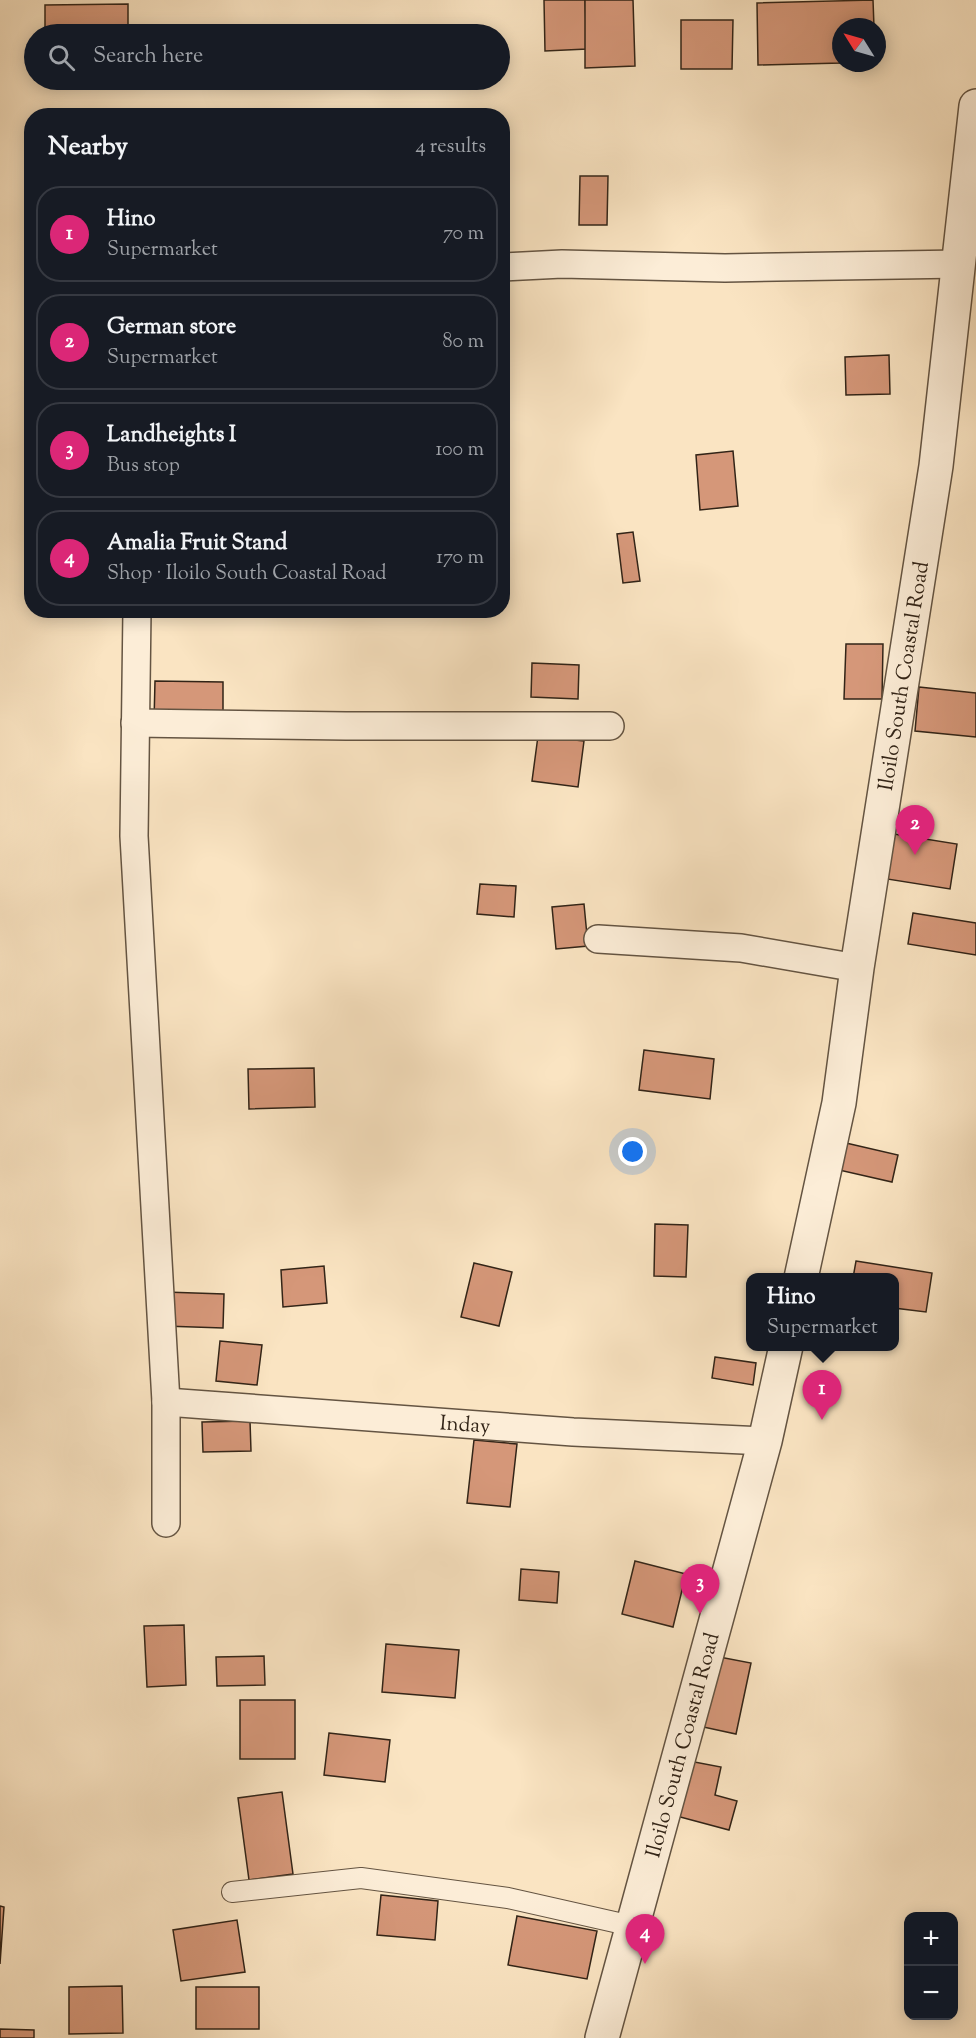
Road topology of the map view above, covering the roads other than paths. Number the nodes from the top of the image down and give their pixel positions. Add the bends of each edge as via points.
1 (976, 106) edge
2 (960, 264) junction
3 (510, 267) edge
4 (136, 618) edge
5 (135, 723) junction
6 (610, 726) dead end
7 (598, 939) dead end
8 (857, 968) junction
9 (802, 1273) edge
10 (785, 1351) edge
11 (166, 1402) junction
12 (765, 1441) junction
13 (166, 1523) dead end
14 (232, 1892) dead end
15 (632, 1926) junction
16 (602, 2038) edge

1 - 2 street, Iloilo South Coastal Road
2 - 3 street
2 - 8 street, Iloilo South Coastal Road via 936,466
4 - 5 street
5 - 6 street
5 - 11 street via 134,836
7 - 8 street via 741,948
8 - 9 street, Iloilo South Coastal Road via 839,1103
10 - 12 street, Iloilo South Coastal Road
11 - 12 street, Inday via 573,1432
11 - 13 street
12 - 15 street, Iloilo South Coastal Road
14 - 15 street via 361,1878 508,1898
15 - 16 street, Iloilo South Coastal Road

